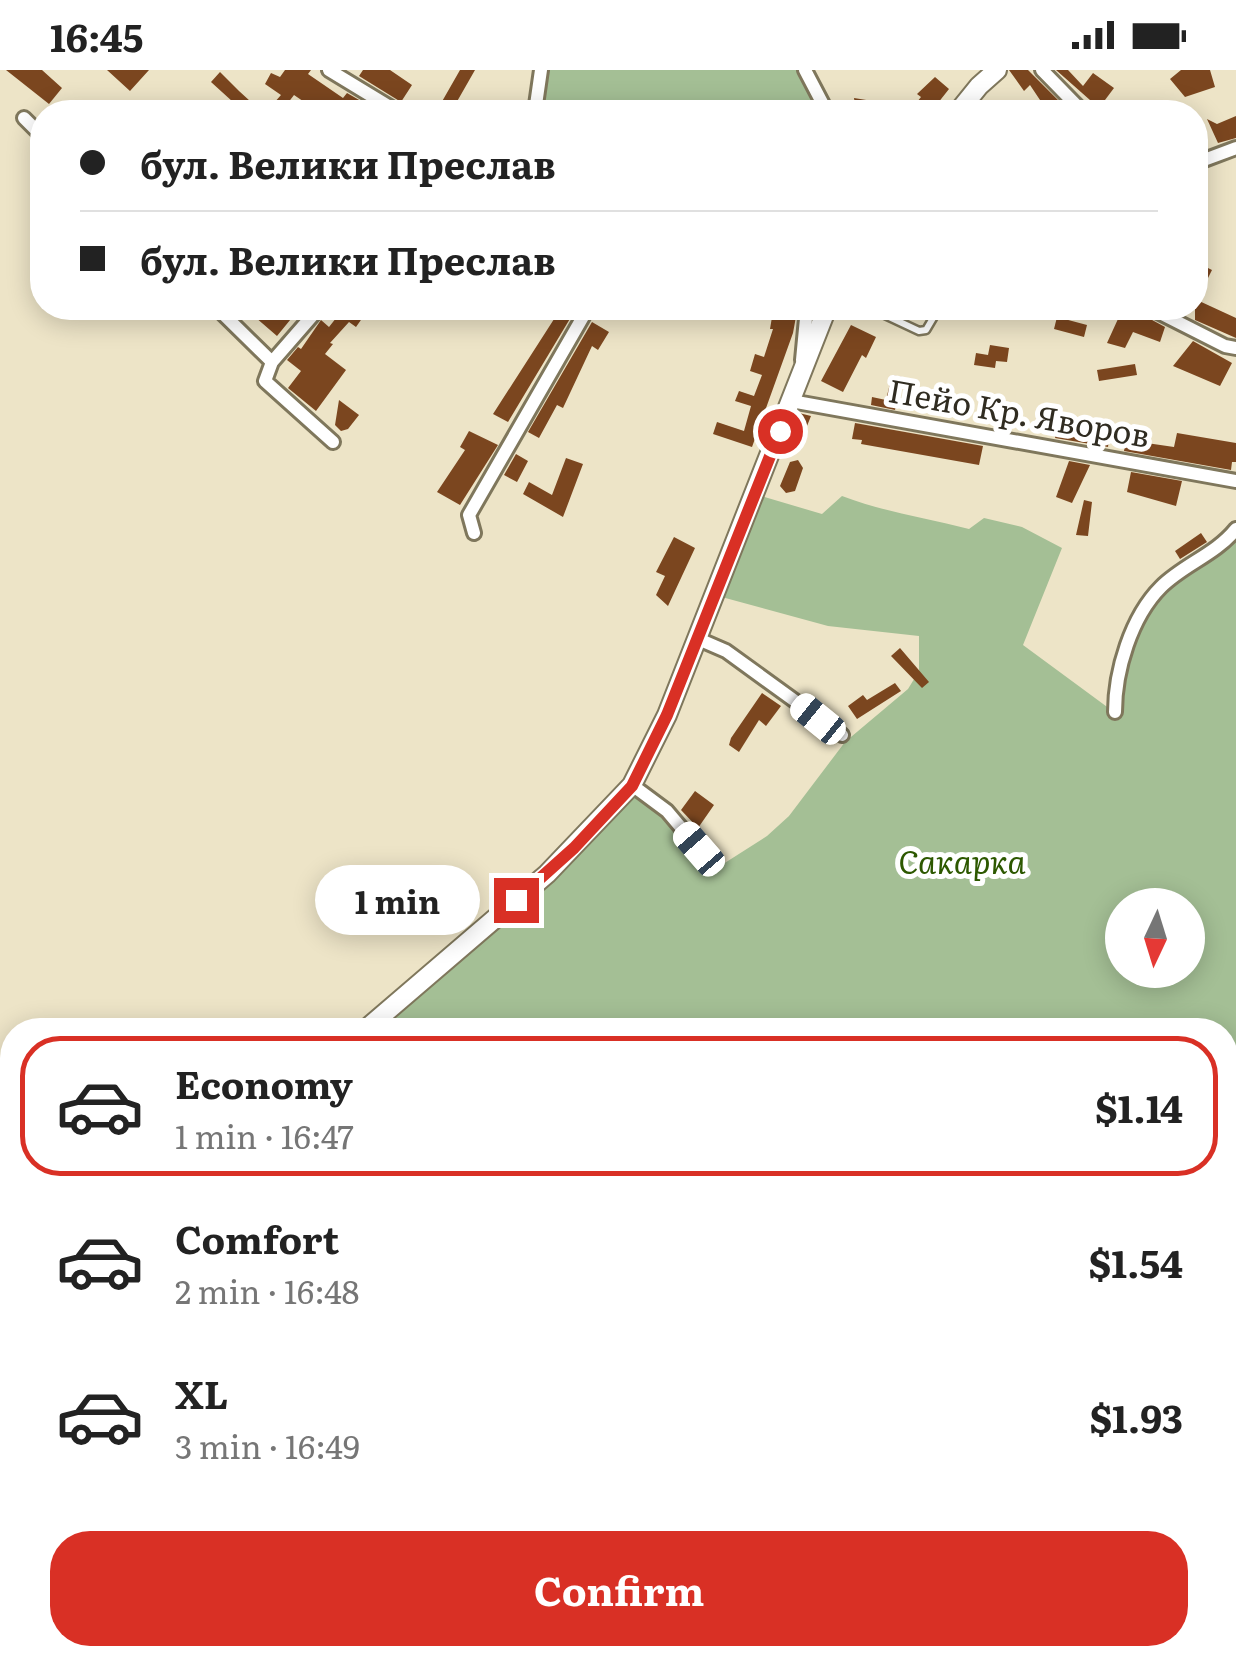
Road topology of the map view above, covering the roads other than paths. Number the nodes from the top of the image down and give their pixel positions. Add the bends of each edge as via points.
1 (329, 70) edge
2 (541, 70) edge
3 (806, 70) edge
4 (997, 70) edge
5 (1042, 70) edge
6 (979, 78) edge
7 (378, 100) edge
8 (537, 100) edge
9 (821, 100) edge
10 (965, 100) edge
11 (1071, 100) edge
12 (24, 118) dead end
13 (30, 124) edge
14 (1236, 148) edge
15 (1208, 158) edge
16 (229, 320) edge
17 (309, 320) edge
18 (581, 320) edge
19 (807, 320) edge
20 (822, 320) edge
21 (896, 320) edge
22 (932, 320) edge
23 (1174, 320) edge
24 (1236, 348) edge
25 (272, 362) junction
26 (800, 373) junction
27 (791, 401) junction
28 (333, 442) dead end
29 (1236, 480) edge
30 (1236, 528) edge
31 (474, 533) dead end
32 (696, 638) junction
33 (1115, 712) dead end
34 (842, 735) dead end
35 (632, 786) junction
36 (699, 849) dead end
37 (379, 1018) edge

1 - 7 street
2 - 8 street
3 - 9 street
4 - 6 main road
5 - 11 street
6 - 10 main road
12 - 13 street
14 - 15 street
16 - 25 street
17 - 25 street
18 - 31 street via 469,516
19 - 26 street
20 - 26 main road
21 - 22 lane via 919,331
23 - 24 street
25 - 28 street via 265,381
26 - 27 main road
27 - 29 street, Пейо Кр. Яворов
27 - 32 main road
30 - 33 street via 1143,608
32 - 34 street via 726,651
32 - 35 main road
35 - 36 street via 667,811
35 - 37 main road via 546,874

